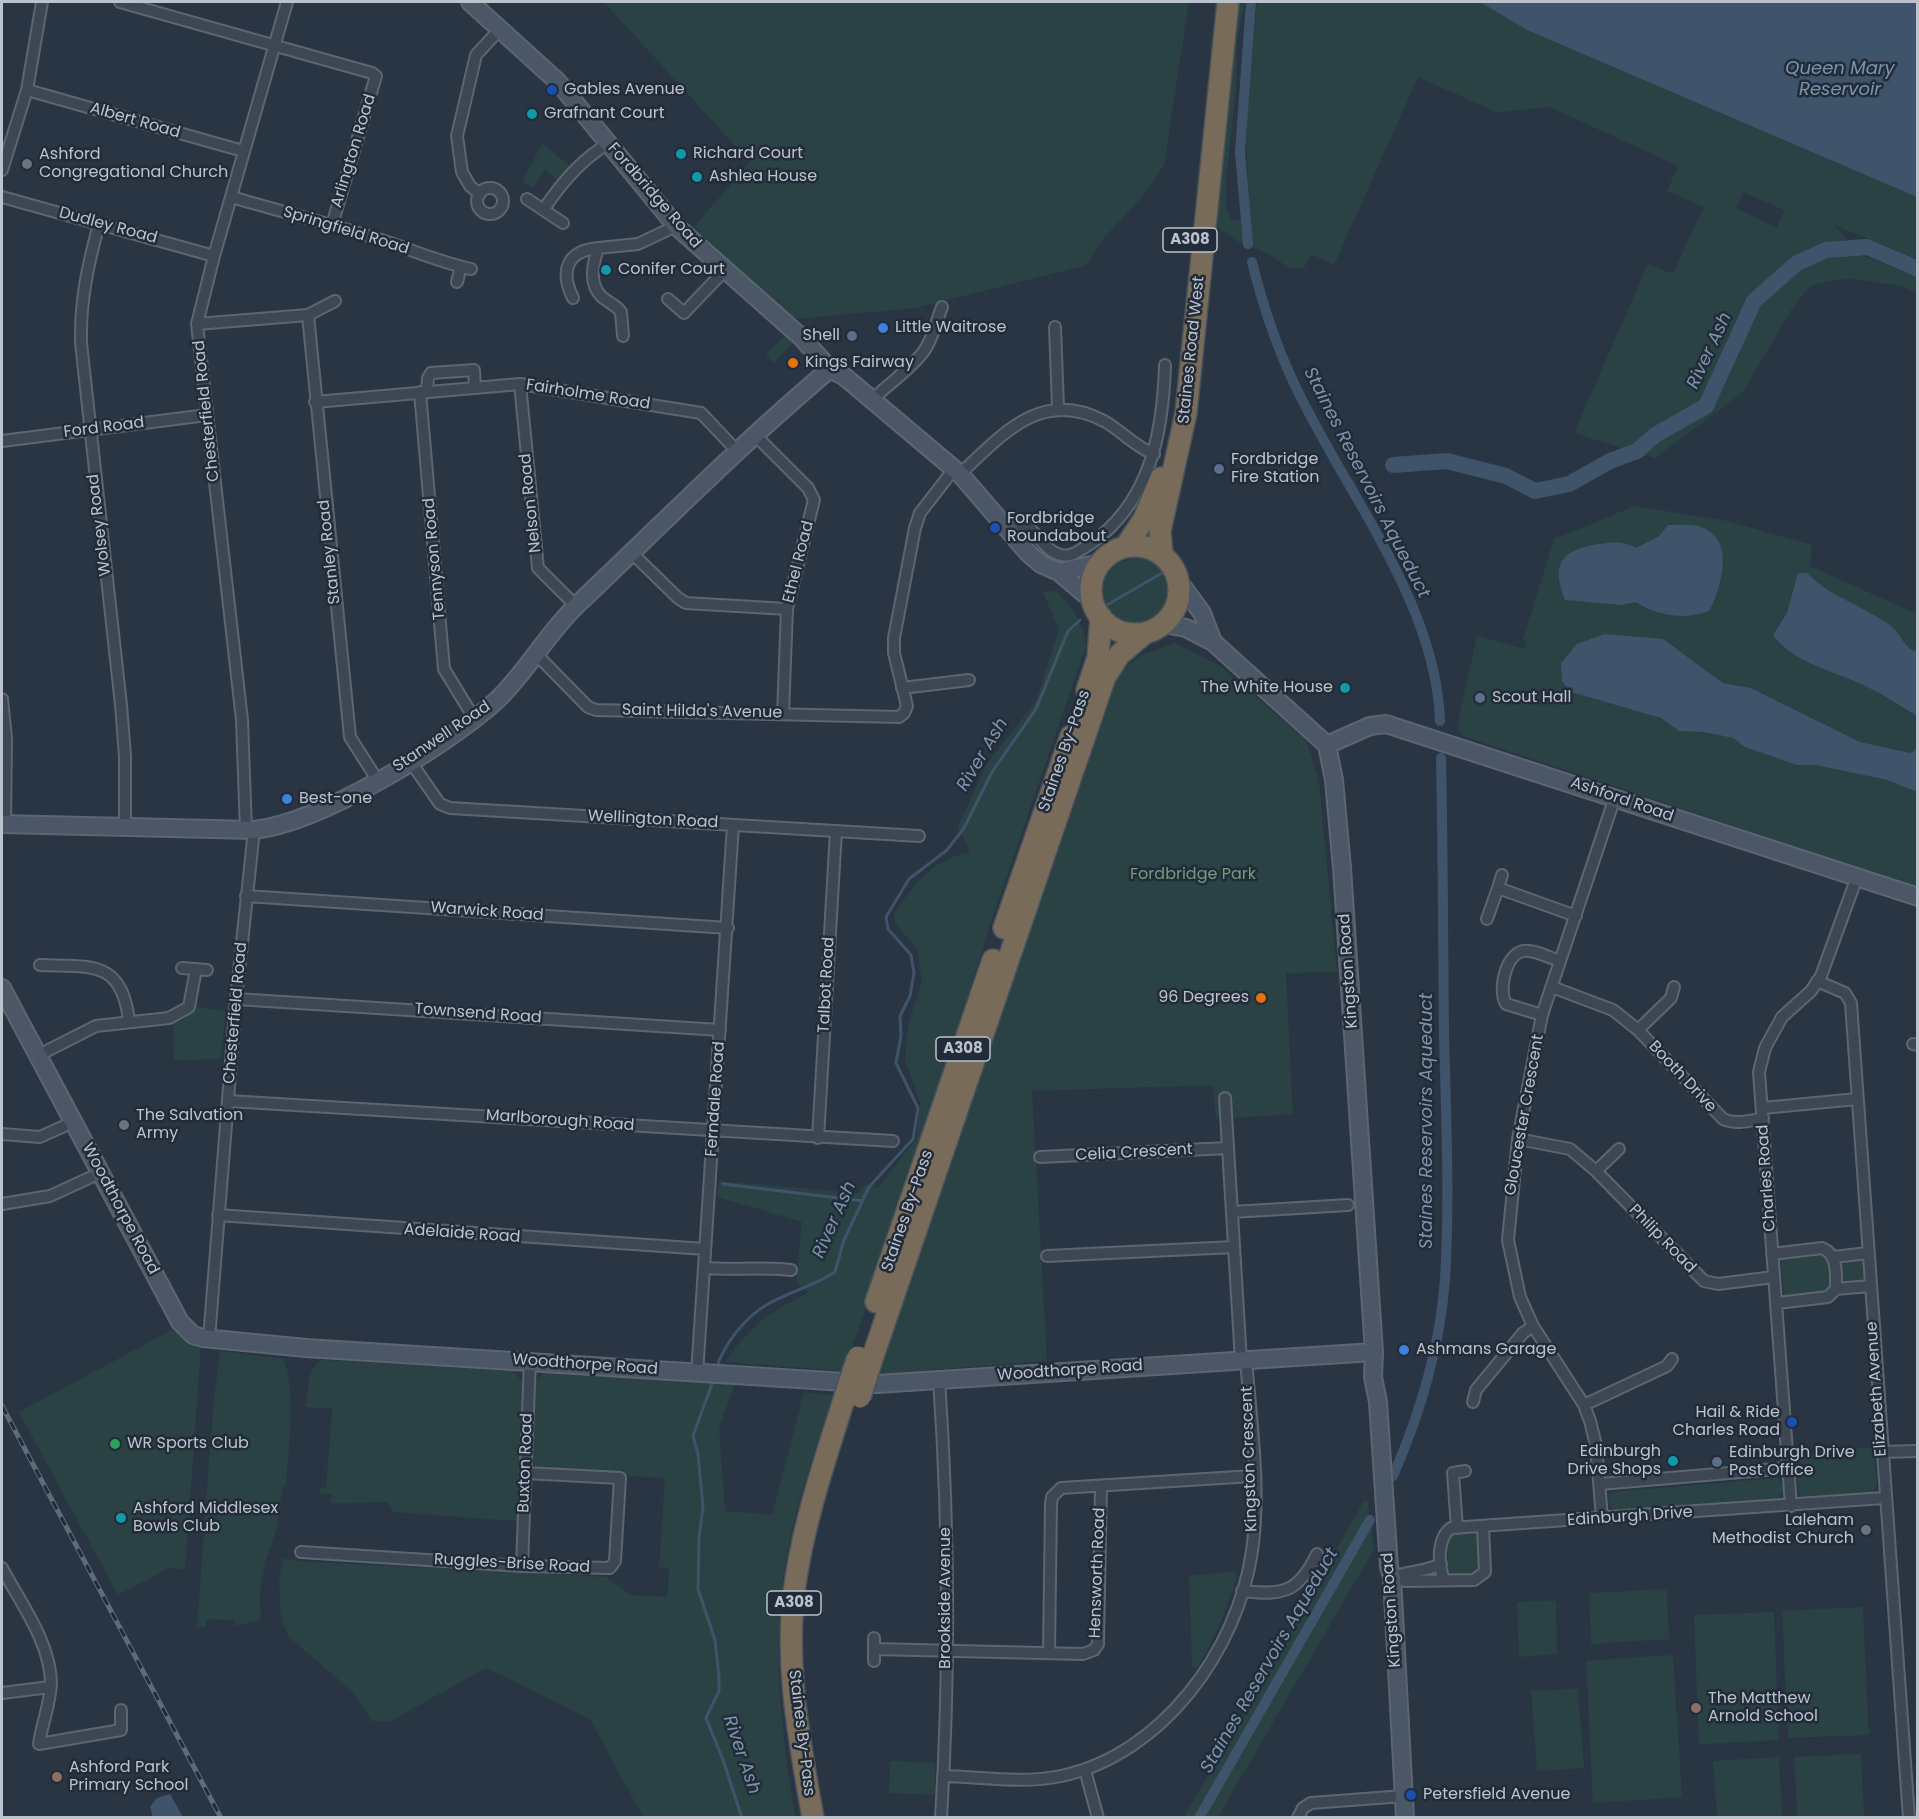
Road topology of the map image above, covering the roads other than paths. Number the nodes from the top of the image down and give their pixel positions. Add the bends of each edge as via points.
1 (42, 2) edge
2 (120, 2) edge
3 (287, 2) edge
4 (470, 2) edge
5 (1214, 2) edge
6 (1228, 2) edge
7 (501, 28) junction
8 (274, 45) junction
9 (27, 90) junction
10 (609, 144) junction
11 (243, 151) junction
12 (2, 170) edge
13 (480, 194) dead end
14 (2, 197) edge
15 (231, 197) junction
16 (527, 199) dead end
17 (544, 209) junction
18 (563, 223) dead end
19 (99, 224) junction
20 (332, 225) junction
21 (676, 226) junction
22 (598, 248) junction
23 (214, 256) junction
24 (724, 271) junction
25 (457, 282) dead end
26 (573, 298) dead end
27 (668, 299) dead end
28 (335, 301) dead end
29 (938, 311) dead end
30 (308, 315) junction
31 (197, 324) junction
32 (1054, 327) dead end
33 (623, 336) dead end
34 (1165, 365) dead end
35 (830, 369) junction
36 (520, 384) junction
37 (475, 387) junction
38 (423, 392) junction
39 (872, 400) junction
40 (315, 402) junction
41 (1058, 408) junction
42 (207, 415) junction
43 (90, 430) junction
44 (754, 434) junction
45 (2, 441) edge
46 (737, 451) junction
47 (1154, 454) junction
48 (957, 471) junction
49 (1009, 530) junction
50 (1126, 546) junction
51 (633, 554) junction
52 (1162, 554) junction
53 (1100, 563) junction
54 (1059, 572) junction
55 (1179, 583) junction
56 (576, 606) junction
57 (787, 609) junction
58 (1097, 609) junction
59 (1155, 628) junction
60 (1213, 642) junction
61 (536, 654) junction
62 (969, 680) dead end
63 (902, 688) junction
64 (2, 699) edge
65 (783, 714) junction
66 (474, 718) junction
67 (1327, 745) junction
68 (410, 761) junction
69 (378, 781) junction
70 (1615, 797) junction
71 (3, 824) edge
72 (734, 825) junction
73 (125, 828) junction
74 (250, 830) junction
75 (836, 831) junction
76 (919, 836) dead end
77 (1502, 875) dead end
78 (1857, 877) junction
79 (1497, 888) junction
80 (246, 896) junction
81 (1917, 897) edge
82 (1576, 916) junction
83 (1487, 918) dead end
84 (728, 928) junction
85 (1560, 961) junction
86 (40, 965) dead end
87 (182, 968) dead end
88 (196, 969) junction
89 (207, 970) dead end
90 (1817, 981) junction
91 (1552, 987) junction
92 (1674, 987) dead end
93 (2, 988) edge
94 (236, 999) junction
95 (1542, 1015) junction
96 (129, 1021) junction
97 (720, 1030) junction
98 (1638, 1030) junction
99 (37, 1056) junction
100 (1224, 1098) dead end
101 (1857, 1099) junction
102 (228, 1101) junction
103 (1763, 1113) junction
104 (73, 1122) junction
105 (714, 1131) junction
106 (2, 1134) edge
107 (818, 1138) junction
108 (1518, 1139) junction
109 (893, 1141) dead end
110 (1228, 1148) junction
111 (1619, 1149) dead end
112 (1040, 1157) dead end
113 (1596, 1171) junction
114 (100, 1173) junction
115 (2, 1204) edge
116 (1348, 1204) dead end
117 (1232, 1212) junction
118 (218, 1215) junction
119 (1234, 1247) junction
120 (705, 1249) junction
121 (1868, 1253) junction
122 (1772, 1254) junction
123 (1047, 1256) dead end
124 (1833, 1257) junction
125 (704, 1268) junction
126 (791, 1270) dead end
127 (1774, 1277) junction
128 (1870, 1286) junction
129 (1836, 1289) junction
130 (1777, 1303) junction
131 (1533, 1326) junction
132 (209, 1339) junction
133 (1374, 1352) junction
134 (865, 1358) junction
135 (1672, 1359) dead end
136 (530, 1360) junction
137 (1244, 1361) junction
138 (708, 1375) junction
139 (939, 1379) junction
140 (853, 1395) junction
141 (1473, 1402) dead end
142 (1584, 1405) junction
143 (1917, 1451) edge
144 (1882, 1452) junction
145 (1788, 1468) junction
146 (1465, 1472) dead end
147 (525, 1473) junction
148 (1253, 1476) junction
149 (1600, 1484) junction
150 (1101, 1486) junction
151 (1884, 1498) junction
152 (1791, 1506) junction
153 (1602, 1518) junction
154 (1483, 1526) junction
155 (1457, 1528) junction
156 (301, 1552) dead end
157 (1317, 1554) dead end
158 (1441, 1564) junction
159 (522, 1566) junction
160 (2, 1568) edge
161 (1392, 1577) junction
162 (1444, 1580) junction
163 (1242, 1592) junction
164 (946, 1651) junction
165 (1049, 1652) junction
166 (874, 1661) dead end
167 (50, 1687) junction
168 (2, 1693) edge
169 (121, 1710) dead end
170 (1085, 1770) junction
171 (943, 1776) junction
172 (1404, 1796) junction
173 (813, 1818) edge
174 (826, 1818) edge
175 (941, 1818) edge
176 (1098, 1818) edge
177 (1298, 1818) edge
178 (1405, 1818) edge
179 (1909, 1818) edge

1 - 9 street
2 - 8 street
3 - 8 street, Chesterfield Road
4 - 7 street, Fordbridge Road
5 - 50 highway, Staines Road West / A308 via 1170,433 1152,504
6 - 52 highway, Staines Road West / A308 via 1187,408 1160,531
7 - 10 street, Fordbridge Road via 558,82
7 - 13 street via 476,55 457,136 462,172
8 - 11 street, Chesterfield Road
8 - 20 street, Arlington Road via 376,76
9 - 11 street, Albert Road
9 - 12 street
10 - 17 street via 588,159
10 - 21 street, Fordbridge Road
11 - 15 street, Chesterfield Road
14 - 19 street, Dudley Road
15 - 20 street, Springfield Road
15 - 23 street, Chesterfield Road
16 - 17 street
17 - 18 street
19 - 23 street, Dudley Road
19 - 43 street, Wolsey Road via 85,278 80,318
20 - 25 street, Springfield Road via 437,262 466,268
21 - 22 street via 638,244
21 - 24 street, Fordbridge Road
22 - 26 street via 582,249 567,268 566,284
22 - 33 street via 593,283 602,297 621,312
23 - 31 street, Chesterfield Road
24 - 27 street via 688,316
24 - 35 street, Fordbridge Road via 801,337
28 - 30 street
29 - 39 street via 925,350 902,376
30 - 31 street
30 - 40 street, Stanley Road
31 - 42 street, Chesterfield Road
32 - 41 street
34 - 47 street
35 - 39 street, Fordbridge Road
35 - 44 street, Stanwell Road
36 - 37 street, Fairholme Road
36 - 46 street, Fairholme Road via 700,413
36 - 56 street, Nelson Road via 538,568
37 - 38 street, Fairholme Road
37 - 38 street via 474,370 431,374
38 - 40 street, Fairholme Road
38 - 66 street, Tennyson Road via 444,669
39 - 48 street, Fordbridge Road
40 - 69 street, Stanley Road via 350,737
41 - 47 street via 1105,422 1140,449
41 - 48 street via 1029,416
42 - 43 street, Ford Road
42 - 74 street, Chesterfield Road via 242,720
43 - 45 street, Ford Road
43 - 73 street, Wolsey Road via 121,705
44 - 46 street, Stanwell Road
44 - 57 street, Ethel Road via 811,490 814,500
46 - 51 street, Stanwell Road
47 - 49 street via 1137,493 1111,529 1074,555 1053,552 1023,523
48 - 49 street, Fordbridge Road
48 - 63 street via 920,513 915,528 894,638
49 - 54 street, Fordbridge Road via 1041,564
50 - 52 highway via 1147,546
50 - 53 highway
51 - 56 street, Stanwell Road
51 - 57 street via 686,603
52 - 55 highway via 1175,569
53 - 54 street
53 - 58 highway via 1091,584
54 - 58 street, Fordbridge Road
55 - 59 highway via 1178,602
55 - 60 street via 1202,613
56 - 61 street, Stanwell Road
57 - 65 street, Ethel Road
58 - 59 highway via 1116,630 1126,633
58 - 134 highway, Staines By-Pass / A308 via 1101,640 1092,674
59 - 60 street via 1186,628
59 - 134 highway, Staines By-Pass / A308 via 1119,655 1105,676
60 - 67 street
61 - 65 street, Saint Hilda's Avenue via 588,707 596,710
61 - 66 street, Stanwell Road via 496,700
62 - 63 street
63 - 65 street, Saint Hilda's Avenue via 907,706 904,713 892,717
64 - 71 street via 6,738
66 - 68 street, Stanwell Road
67 - 70 street, Ashford Road via 1370,726 1386,724
67 - 133 street, Kingston Road via 1342,868
68 - 69 street, Stanwell Road
68 - 72 street, Wellington Road via 440,804 450,808
69 - 74 street, Stanwell Road via 314,813 268,829
70 - 78 street, Ashford Road
70 - 82 street, Gloucester Crescent
71 - 73 street, Stanwell Road
72 - 75 street, Wellington Road
72 - 84 street, Ferndale Road
73 - 74 street, Stanwell Road
74 - 80 street, Chesterfield Road
75 - 76 street, Wellington Road
75 - 107 street, Talbot Road
77 - 79 street
78 - 81 street, Ashford Road
78 - 90 street, Charles Road
79 - 82 street
79 - 83 street
80 - 84 street, Warwick Road
80 - 94 street, Chesterfield Road
82 - 85 street, Gloucester Crescent
84 - 97 street, Ferndale Road
85 - 91 street, Gloucester Crescent
85 - 95 street, Gloucester Crescent via 1523,951 1512,958 1501,990 1506,1004
86 - 96 street via 91,967 108,974 121,987
87 - 88 street
88 - 89 street
88 - 96 street via 189,1007 169,1018
90 - 101 street, Elizabeth Avenue via 1845,993 1851,1003
90 - 103 street, Charles Road via 1782,1017 1765,1048 1759,1072
91 - 95 street, Gloucester Crescent
91 - 98 street, Booth Drive via 1613,1010
92 - 98 street, Booth Drive via 1671,998
93 - 99 street, Woodthorpe Road
94 - 97 street, Townsend Road
94 - 102 street, Chesterfield Road
95 - 108 street, Gloucester Crescent
96 - 99 street via 96,1026
97 - 105 street, Ferndale Road
98 - 103 street, Booth Drive via 1723,1119 1743,1122
99 - 104 street, Woodthorpe Road
100 - 110 street
101 - 103 street, Booth Drive
101 - 121 street, Elizabeth Avenue
102 - 105 street, Marlborough Road
102 - 118 street, Chesterfield Road
103 - 122 street, Charles Road
104 - 106 street via 40,1137
104 - 114 street, Woodthorpe Road
105 - 107 street, Marlborough Road
105 - 120 street, Ferndale Road
107 - 109 street, Marlborough Road
108 - 113 street, Philip Road via 1570,1149
108 - 131 street, Gloucester Crescent via 1508,1240 1520,1297
110 - 112 street, Celia Crescent
110 - 117 street
111 - 113 street
113 - 127 street, Philip Road via 1704,1281 1718,1284
114 - 115 street via 50,1196
114 - 132 street, Woodthorpe Road via 180,1322 193,1335
116 - 117 street
117 - 119 street
118 - 120 street, Adelaide Road
118 - 132 street, Chesterfield Road
119 - 123 street
119 - 137 street
120 - 125 street, Ferndale Road
121 - 124 street
121 - 128 street, Elizabeth Avenue
122 - 124 street via 1822,1248
122 - 127 street, Charles Road
124 - 129 street
125 - 126 street
125 - 138 street, Ferndale Road
127 - 130 street, Charles Road
128 - 129 street
128 - 144 street, Elizabeth Avenue
129 - 130 street via 1822,1299
130 - 145 street, Charles Road
131 - 141 street via 1476,1389
131 - 142 street, Gloucester Crescent
132 - 136 street, Woodthorpe Road
133 - 137 street, Woodthorpe Road
133 - 161 street, Kingston Road via 1373,1384 1378,1402
134 - 140 highway, Staines By-Pass / A308, bridge
135 - 142 street via 1667,1366
136 - 138 street, Woodthorpe Road
136 - 147 street, Buxton Road
137 - 139 street, Woodthorpe Road
137 - 148 street, Kingston Crescent
138 - 139 street, Woodthorpe Road via 877,1384
139 - 164 street, Brookside Avenue via 945,1462
140 - 173 highway, Staines By-Pass / A308 via 805,1526 795,1580 795,1711
140 - 174 highway, Staines By-Pass / A308 via 820,1525 808,1601 806,1694
142 - 149 street, Gloucester Crescent via 1596,1445
143 - 144 street
144 - 151 street, Elizabeth Avenue
145 - 149 street
145 - 152 street, Charles Road
146 - 155 street via 1453,1473
147 - 159 street, Buxton Road
147 - 159 street, Ruggles-Brise Road via 620,1479 615,1561 610,1568
148 - 150 street, Hensworth Road
148 - 163 street, Kingston Crescent via 1254,1538
149 - 153 street, Gloucester Crescent
150 - 165 street, Hensworth Road via 1061,1488 1052,1497
150 - 165 street, Hensworth Road via 1098,1644 1089,1653
151 - 152 street, Edinburgh Drive
151 - 179 street, Elizabeth Avenue
152 - 153 street, Edinburgh Drive
153 - 154 street, Edinburgh Drive
154 - 155 street, Edinburgh Drive
154 - 162 street via 1485,1572 1474,1580
155 - 158 street via 1445,1532 1440,1547
156 - 159 street, Ruggles-Brise Road
157 - 163 street via 1306,1575 1287,1590
158 - 161 street
158 - 162 street
160 - 167 street via 38,1635 47,1660
161 - 162 street via 1405,1581
161 - 172 street, Kingston Road
163 - 170 street, Kingston Crescent via 1221,1641 1185,1698 1139,1743
164 - 165 street, Hensworth Road
164 - 166 street, Hensworth Road via 874,1644
164 - 171 street, Brookside Avenue
167 - 168 street
167 - 169 street via 39,1744 121,1730
170 - 171 street, Kingston Crescent via 1044,1778
170 - 176 street
171 - 175 street, Brookside Avenue
172 - 177 street via 1311,1803
172 - 178 street, Kingston Road

